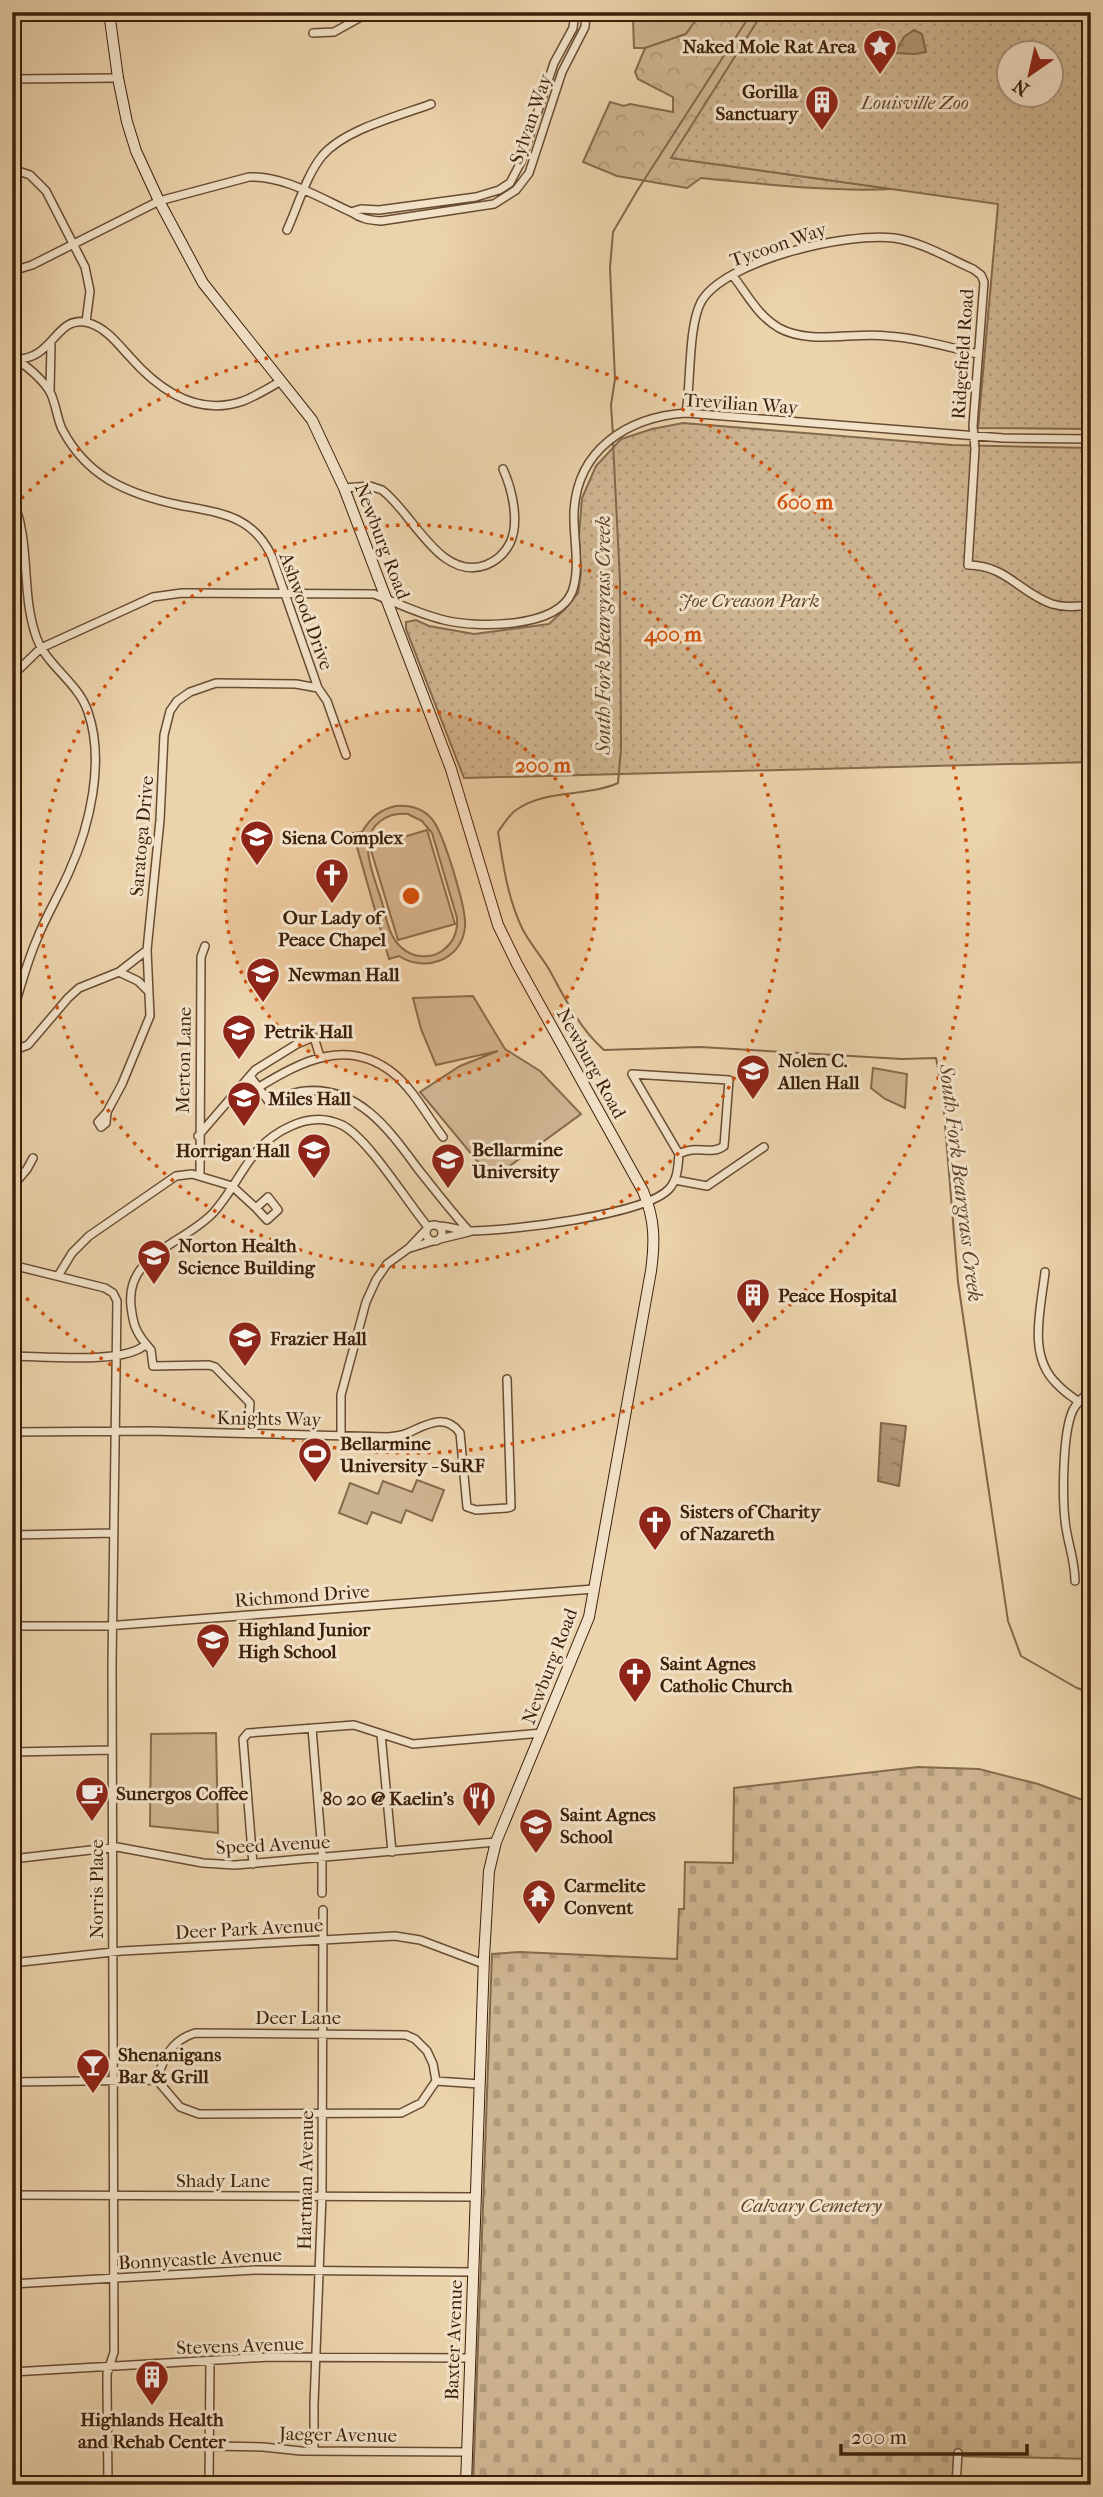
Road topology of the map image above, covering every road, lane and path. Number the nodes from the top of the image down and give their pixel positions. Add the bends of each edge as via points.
1 (109, 12) edge
2 (370, 12) edge
3 (575, 12) edge
4 (586, 12) edge
5 (313, 33) dead end
6 (569, 36) junction
7 (578, 41) junction
8 (117, 78) junction
9 (12, 79) edge
10 (431, 104) dead end
11 (12, 169) edge
12 (304, 192) junction
13 (159, 201) junction
14 (394, 208) junction
15 (351, 212) junction
16 (394, 218) junction
17 (287, 230) dead end
18 (73, 244) junction
19 (12, 271) edge
20 (981, 275) joint
21 (733, 276) junction
22 (86, 322) junction
23 (51, 341) junction
24 (978, 354) junction
25 (14, 358) edge
26 (281, 380) junction
27 (50, 392) junction
28 (686, 414) junction
29 (973, 436) junction
30 (1091, 439) edge
31 (503, 469) dead end
32 (344, 488) junction
33 (12, 498) edge
34 (283, 592) junction
35 (386, 598) junction
36 (1091, 605) edge
37 (41, 648) junction
38 (12, 676) edge
39 (318, 688) junction
40 (346, 755) dead end
41 (205, 946) dead end
42 (147, 950) junction
43 (119, 972) junction
44 (148, 991) junction
45 (12, 1015) edge
46 (12, 1051) edge
47 (320, 1057) junction
48 (250, 1076) junction
49 (259, 1087) junction
50 (107, 1112) dead end
51 (198, 1136) junction
52 (443, 1137) dead end
53 (764, 1147) dead end
54 (679, 1154) junction
55 (33, 1158) dead end
56 (200, 1175) junction
57 (675, 1180) junction
58 (232, 1186) junction
59 (12, 1187) edge
60 (647, 1200) junction
61 (256, 1208) dead end
62 (439, 1226) junction
63 (428, 1228) junction
64 (470, 1231) junction
65 (436, 1240) junction
66 (409, 1248) junction
67 (12, 1265) edge
68 (1045, 1272) dead end
69 (58, 1276) junction
70 (146, 1345) junction
71 (12, 1356) edge
72 (116, 1356) junction
73 (507, 1379) dead end
74 (1091, 1390) edge
75 (1079, 1402) junction
76 (12, 1432) edge
77 (116, 1432) junction
78 (248, 1433) junction
79 (341, 1435) junction
80 (114, 1533) junction
81 (12, 1535) edge
82 (1075, 1581) dead end
83 (594, 1590) junction
84 (113, 1625) junction
85 (12, 1626) edge
86 (312, 1728) junction
87 (542, 1733) junction
88 (381, 1734) junction
89 (112, 1750) junction
90 (12, 1752) edge
91 (496, 1842) junction
92 (112, 1847) junction
93 (392, 1852) junction
94 (323, 1858) junction
95 (12, 1860) edge
96 (253, 1864) junction
97 (322, 1893) dead end
98 (323, 1910) dead end
99 (322, 1940) junction
100 (113, 1954) junction
101 (12, 1963) edge
102 (484, 1964) junction
103 (323, 2033) junction
104 (157, 2080) junction
105 (436, 2081) junction
106 (12, 2082) edge
107 (113, 2082) junction
108 (480, 2084) junction
109 (322, 2114) junction
110 (12, 2195) edge
111 (322, 2196) junction
112 (113, 2197) junction
113 (476, 2197) junction
114 (319, 2270) junction
115 (473, 2272) junction
116 (113, 2278) junction
117 (12, 2284) edge
118 (316, 2358) junction
119 (470, 2358) junction
120 (210, 2361) junction
121 (110, 2368) junction
122 (12, 2372) edge
123 (209, 2446) junction
124 (314, 2450) junction
125 (467, 2452) junction
126 (958, 2453) dead end
127 (12, 2483) edge
128 (108, 2484) edge
129 (209, 2485) edge
130 (466, 2485) edge
131 (956, 2485) edge

1 - 8 main road, Newburg Road
2 - 5 street via 334,32
3 - 6 street, Sylvan Way
4 - 7 street, Sylvan Way
6 - 7 street
6 - 14 street, Sylvan Way via 554,63 522,162 510,183 488,195
7 - 16 street, Sylvan Way via 562,72 528,173 516,190 494,204
8 - 9 street
8 - 13 main road, Newburg Road via 135,148
10 - 12 street via 341,140 322,156
11 - 18 street via 40,184
12 - 13 street, Sylvan Way via 269,178 249,177
12 - 15 street, Sylvan Way
12 - 17 street
13 - 18 street, Sylvan Way
13 - 26 main road, Newburg Road via 203,284
14 - 15 street, Sylvan Way
14 - 16 street
15 - 16 street, Sylvan Way via 360,218
18 - 19 street, Sylvan Way
18 - 22 street via 89,280
20 - 21 street, Tycoon Way via 922,246 877,237 808,247
20 - 24 street, Ridgefield Road
21 - 24 street via 766,319 795,334 891,336
21 - 28 street, Tycoon Way via 713,288 698,310
22 - 23 street via 65,327
22 - 26 street via 112,337 160,387 184,400 230,404
23 - 25 street via 36,356
23 - 27 street, Ashwood Drive
24 - 29 street, Ridgefield Road
25 - 27 street, Ashwood Drive
26 - 32 main road, Newburg Road via 312,420
27 - 34 street, Ashwood Drive via 62,428 91,467 138,494 223,513 244,523 265,544
28 - 29 street, Trevilian Way
28 - 35 street, Trevilian Way via 654,417 633,425 614,436 587,466 574,511 574,583 560,608 518,622 472,624 444,620
29 - 30 street, Trevilian Way
29 - 36 street, Ridgefield Road via 968,565 997,570 1051,603
31 - 32 street via 511,489 512,538 498,558 480,566 459,566 443,558 382,490
32 - 35 main road, Newburg Road
33 - 37 street via 21,526 30,611
34 - 35 street, Trevilian Way
34 - 37 street, Trevilian Way via 153,597
34 - 39 street, Ashwood Drive
35 - 60 main road, Newburg Road via 451,769 498,925
37 - 38 street, Trevilian Way
37 - 45 street via 86,705 94,739 92,793 81,840 32,951
39 - 40 street, Ashwood Drive
39 - 42 street, Saratoga Drive via 225,681 205,685 177,701 164,735
41 - 51 street, Merton Lane via 201,957
42 - 43 street
42 - 44 street, Saratoga Drive
43 - 44 street
43 - 46 street via 79,988 28,1045
44 - 50 street, Saratoga Drive via 151,1011 147,1029
47 - 48 street via 314,1037
47 - 49 street
47 - 52 street via 362,1058 394,1074
48 - 49 street
48 - 51 street
49 - 64 street via 269,1102 317,1091 367,1110 388,1129
51 - 56 street, Merton Lane
53 - 57 street via 707,1186
54 - 54 street via 672,1142 632,1074 729,1080 724,1146 717,1150 689,1148
54 - 57 street
55 - 59 street
56 - 58 street
56 - 69 street via 170,1180 89,1236
57 - 60 street via 663,1194
58 - 61 street
58 - 63 street via 270,1136 310,1119 330,1121 353,1132 367,1147
58 - 70 street via 203,1223 162,1249 135,1278 130,1290 133,1324
60 - 64 street via 565,1222
60 - 83 main road, Newburg Road via 655,1243
62 - 63 street
62 - 64 street
62 - 65 street via 443,1233
63 - 65 street via 428,1237
63 - 66 street
64 - 65 street
65 - 66 street
66 - 79 street via 387,1264 366,1302 341,1395
67 - 69 street
68 - 75 street via 1038,1350 1055,1383
69 - 72 street, Norris Place via 113,1293 117,1301
70 - 72 street
70 - 78 street via 153,1366 215,1367 250,1403
71 - 72 street
72 - 77 street, Norris Place
73 - 79 street, Knights Way via 511,1507 467,1507 462,1441 452,1425 432,1422 388,1437
74 - 75 street
75 - 82 street via 1067,1432 1065,1494
76 - 77 street, Knights Way
77 - 78 street, Knights Way
77 - 80 street, Norris Place
78 - 79 street, Knights Way
80 - 81 street
80 - 84 street, Norris Place
83 - 84 street, Richmond Drive
83 - 87 main road, Newburg Road via 584,1630
84 - 85 street, Richmond Drive
84 - 89 street, Norris Place
86 - 88 street via 354,1725
86 - 94 street
86 - 96 street via 245,1735
87 - 88 street via 413,1744
87 - 91 main road, Newburg Road
88 - 93 street
89 - 90 street
89 - 92 street, Norris Place
91 - 93 street, Speed Avenue
91 - 102 main road, Newburg Road
92 - 95 street, Speed Avenue
92 - 96 street, Speed Avenue via 203,1863
92 - 100 street, Norris Place
93 - 94 street, Speed Avenue
94 - 96 street, Speed Avenue
94 - 97 street
98 - 99 street, Hartman Avenue
99 - 100 street, Deer Park Avenue
99 - 102 street, Deer Park Avenue via 403,1936
99 - 103 street, Hartman Avenue
100 - 101 street, Deer Park Avenue
100 - 107 street, Norris Place
102 - 108 main road, Newburg Road
103 - 104 street, Deer Lane via 195,2033 170,2049
103 - 105 street, Deer Lane via 412,2037 430,2055
103 - 109 street, Hartman Avenue
104 - 107 street
104 - 109 street via 180,2107 199,2114
105 - 108 street
105 - 109 street via 421,2103 407,2112
106 - 107 street
107 - 112 street, Norris Place
108 - 113 main road, Newburg Road
109 - 111 street, Hartman Avenue
110 - 112 street, Shady Lane
111 - 112 street, Shady Lane
111 - 113 street, Shady Lane
111 - 114 street, Hartman Avenue
112 - 116 street, Norris Place
113 - 115 main road, Baxter Avenue
114 - 115 street, Bonnycastle Avenue
114 - 116 street, Bonnycastle Avenue
114 - 118 street, Hartman Avenue
115 - 119 main road, Baxter Avenue
116 - 117 street, Bonnycastle Avenue
116 - 121 street, Norris Place
118 - 119 street, Stevens Avenue
118 - 120 street, Stevens Avenue
118 - 124 street, Hartman Avenue
119 - 125 main road, Baxter Avenue
120 - 121 street, Stevens Avenue
120 - 123 street
121 - 122 street, Stevens Avenue
121 - 128 street, Norris Place
123 - 124 street, Jaeger Avenue
123 - 129 street
124 - 125 street, Jaeger Avenue
125 - 130 main road, Baxter Avenue
126 - 131 street
127 - 128 street

